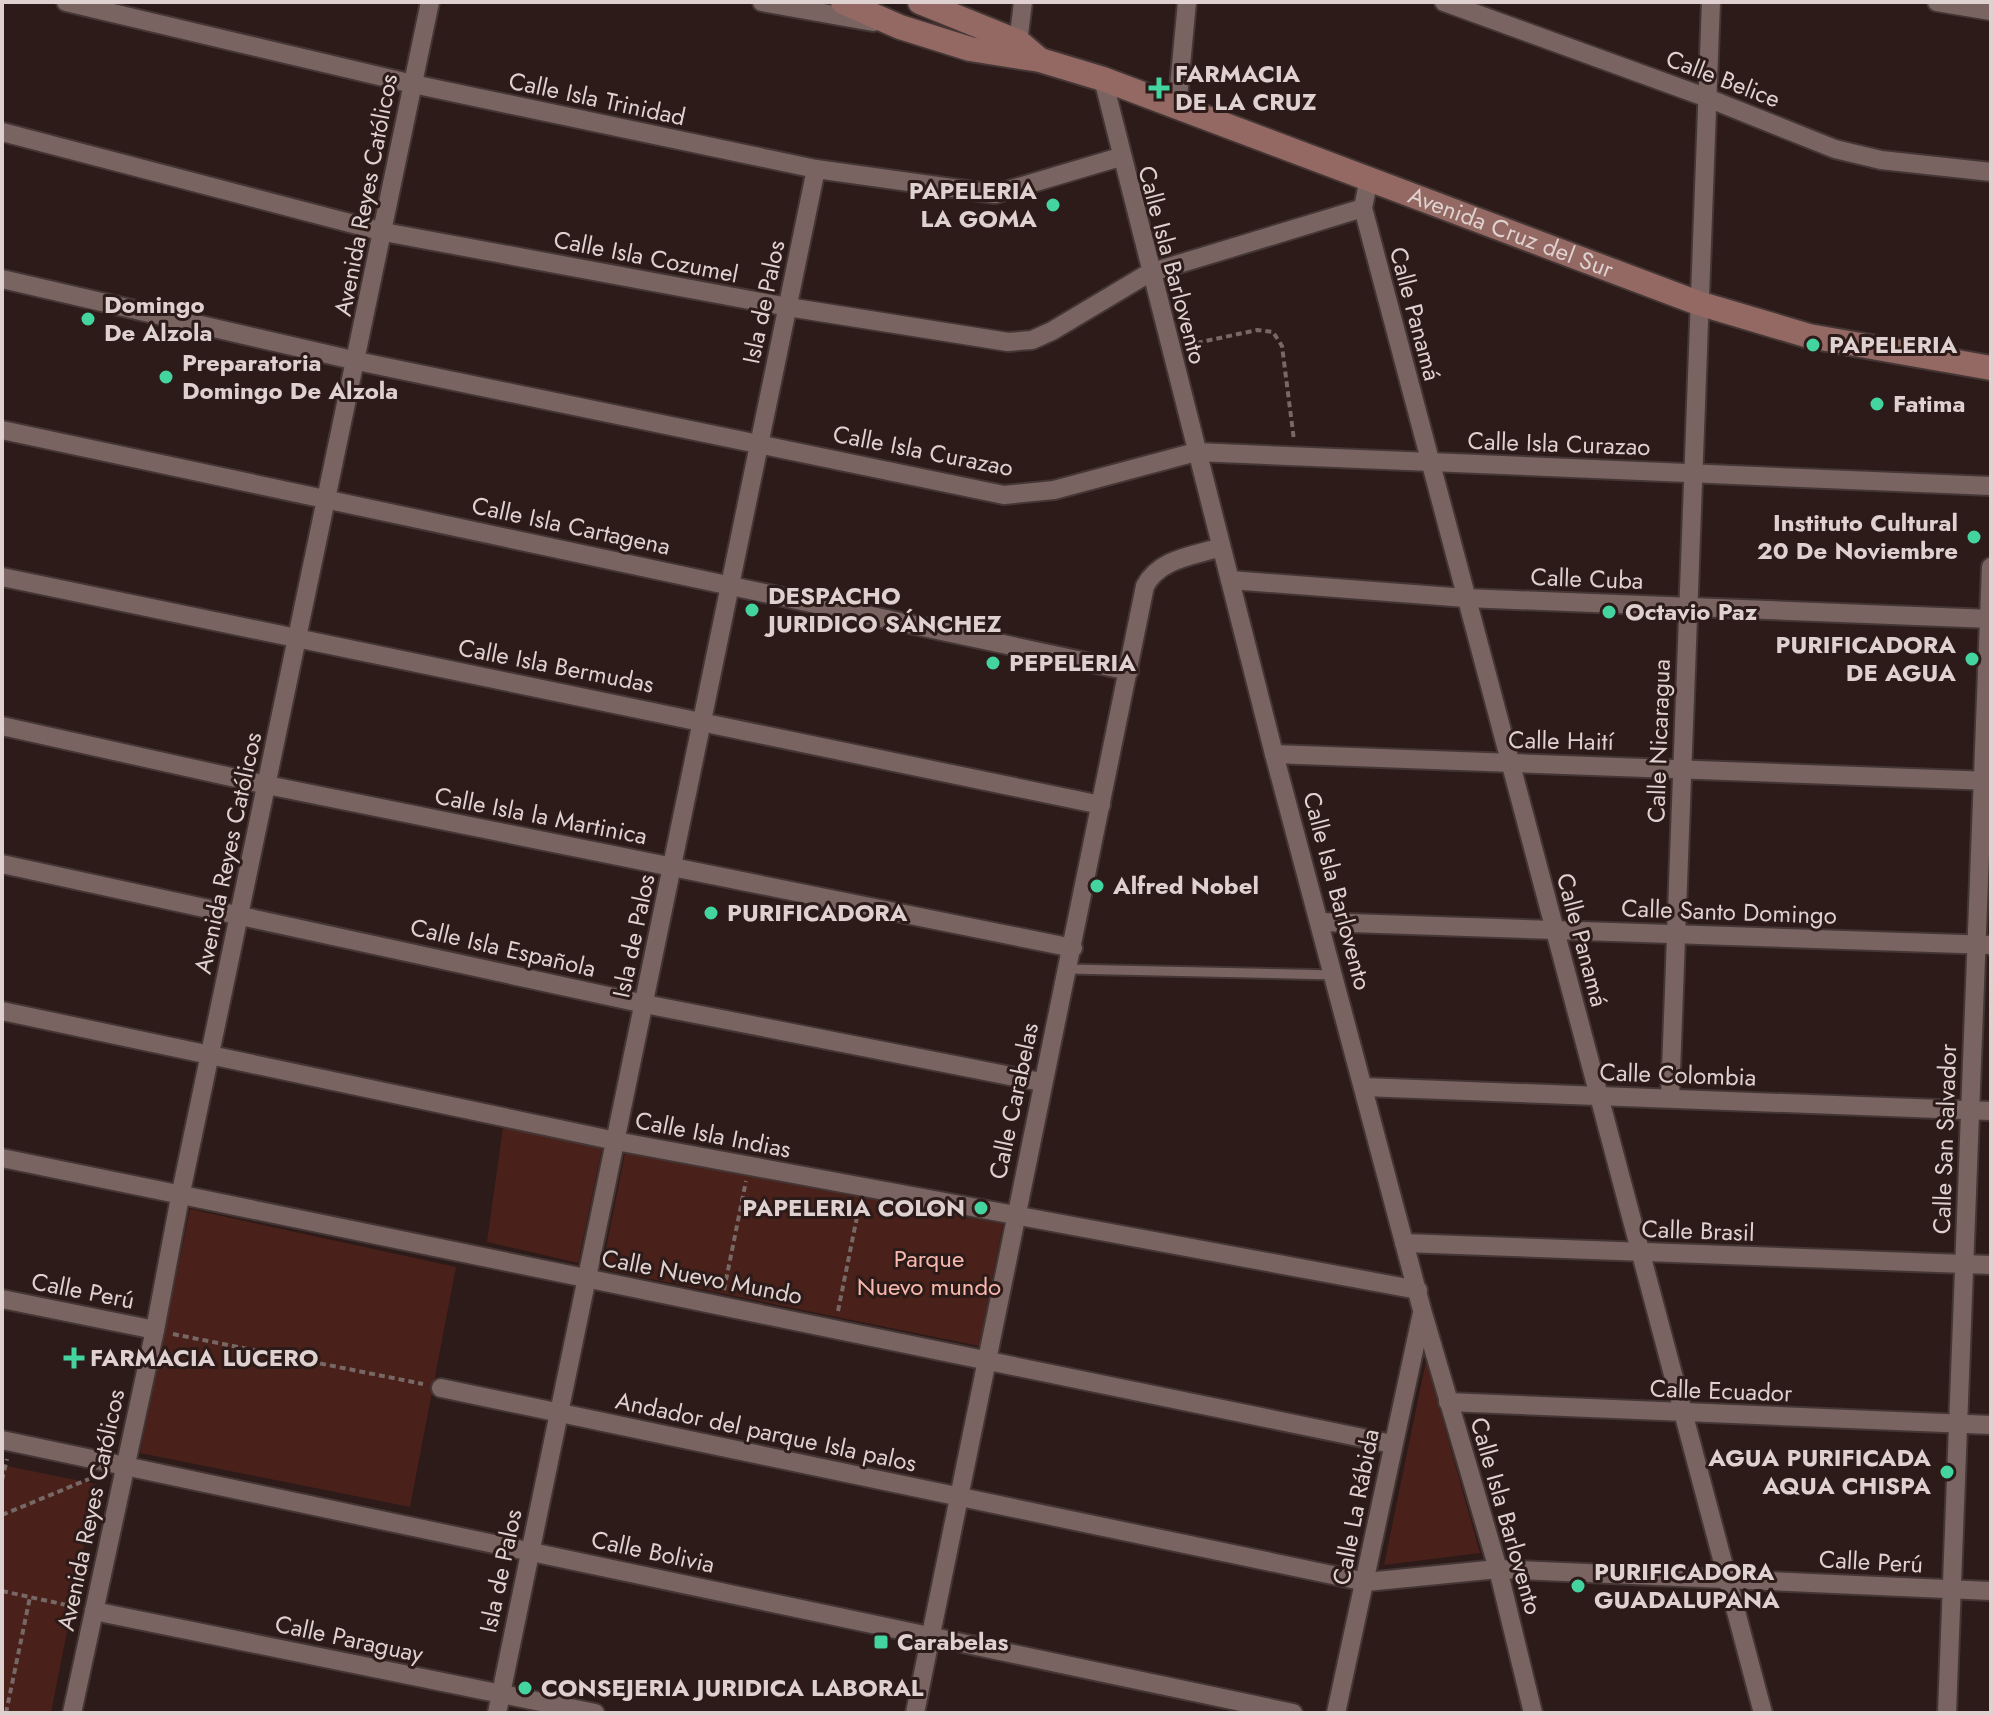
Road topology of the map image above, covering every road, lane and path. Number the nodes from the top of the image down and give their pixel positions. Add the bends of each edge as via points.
1 (66, 2) edge
2 (430, 2) edge
3 (762, 2) edge
4 (843, 2) edge
5 (920, 2) edge
6 (1023, 2) edge
7 (1187, 2) edge
8 (1444, 2) edge
9 (1711, 2) edge
10 (1937, 2) edge
11 (1991, 11) edge
12 (900, 27) junction
13 (1025, 53) junction
14 (1103, 79) junction
15 (413, 84) junction
16 (1705, 97) junction
17 (1177, 108) junction
18 (2, 132) edge
19 (1120, 157) junction
20 (816, 169) junction
21 (1991, 172) edge
22 (1369, 178) junction
23 (1363, 208) junction
24 (384, 232) junction
25 (1149, 273) junction
26 (2, 279) edge
27 (1698, 303) junction
28 (788, 307) junction
29 (1169, 349) junction
30 (357, 361) junction
31 (1991, 368) edge
32 (2, 430) edge
33 (760, 444) junction
34 (1196, 452) junction
35 (1296, 456) junction
36 (1429, 462) junction
37 (1693, 473) junction
38 (1991, 486) edge
39 (329, 498) junction
40 (1221, 547) junction
41 (1991, 567) edge
42 (2, 577) edge
43 (1230, 580) junction
44 (732, 586) junction
45 (1466, 598) junction
46 (1688, 607) junction
47 (1990, 619) edge
48 (298, 639) junction
49 (1129, 671) junction
50 (704, 720) junction
51 (2, 726) edge
52 (1274, 754) junction
53 (1511, 765) junction
54 (1682, 768) junction
55 (1987, 781) edge
56 (267, 785) junction
57 (1101, 805) junction
58 (2, 864) edge
59 (673, 867) junction
60 (240, 913) junction
61 (1321, 922) junction
62 (1555, 930) junction
63 (1676, 935) junction
64 (1984, 945) edge
65 (1073, 948) junction
66 (1068, 969) junction
67 (1335, 975) junction
68 (645, 1004) junction
69 (2, 1011) edge
70 (210, 1055) junction
71 (1041, 1082) junction
72 (1364, 1087) junction
73 (1598, 1095) junction
74 (1670, 1098) junction
75 (1970, 1109) junction
76 (1991, 1111) edge
77 (616, 1141) junction
78 (2, 1158) edge
79 (748, 1166) junction
80 (862, 1188) junction
81 (180, 1197) junction
82 (1014, 1217) junction
83 (1404, 1243) junction
84 (1641, 1253) junction
85 (1964, 1264) junction
86 (1991, 1265) edge
87 (587, 1279) junction
88 (1418, 1290) junction
89 (2, 1299) edge
90 (721, 1306) junction
91 (1422, 1310) junction
92 (834, 1329) junction
93 (155, 1330) junction
94 (987, 1359) junction
95 (441, 1388) joint
96 (1448, 1402) junction
97 (559, 1412) junction
98 (1683, 1413) junction
99 (1960, 1424) junction
100 (1991, 1425) edge
101 (2, 1440) edge
102 (1392, 1444) junction
103 (124, 1464) junction
104 (957, 1498) junction
105 (2, 1515) edge
106 (530, 1550) junction
107 (1498, 1569) junction
108 (1727, 1578) junction
109 (1366, 1582) junction
110 (1952, 1590) junction
111 (2, 1591) edge
112 (1991, 1591) edge
113 (30, 1597) junction
114 (94, 1611) junction
115 (930, 1637) junction
116 (501, 1694) junction
117 (6, 1713) edge
118 (72, 1713) edge
119 (497, 1713) edge
120 (595, 1713) edge
121 (915, 1713) edge
122 (1293, 1713) edge
123 (1336, 1713) edge
124 (1533, 1713) edge
125 (1763, 1713) edge
126 (1947, 1713) edge

1 - 15 street, Calle Isla Trinidad
2 - 15 street, Avenida Reyes Católicos
3 - 12 street
4 - 12 main road, Avenida Cruz del Sur
5 - 13 main road, Avenida Cruz del Sur
6 - 13 street
7 - 17 street
8 - 16 street, Calle Belice
9 - 16 street, Calle Nicaragua
10 - 11 street
12 - 13 main road, Avenida Cruz del Sur via 970,49
13 - 14 main road, Avenida Cruz del Sur
14 - 17 main road, Avenida Cruz del Sur
14 - 19 street, Calle Isla Barlovento
15 - 20 street, Calle Isla Trinidad
15 - 24 street, Avenida Reyes Católicos
16 - 21 street, Calle Belice via 1854,155
16 - 27 street, Calle Nicaragua
17 - 22 main road, Avenida Cruz del Sur
18 - 24 street, Calle Isla Cozumel
19 - 20 street, Calle Isla Trinidad via 995,194
19 - 25 street, Calle Isla Barlovento
20 - 28 street, Isla de Palos
22 - 23 street, Calle Panamá
22 - 27 main road, Avenida Cruz del Sur
23 - 25 street, Calle Isla Cozumel
23 - 36 street, Calle Panamá
24 - 28 street, Calle Isla Cozumel
24 - 30 street, Avenida Reyes Católicos
25 - 28 street, Calle Isla Cozumel via 1052,331 1020,342
25 - 29 street, Calle Isla Barlovento
26 - 30 street, Calle Isla Curazao
27 - 31 main road, Avenida Cruz del Sur via 1809,336
27 - 37 street, Calle Nicaragua
28 - 33 street, Isla de Palos
29 - 34 street, Calle Isla Barlovento
29 - 35 path via 1257,330 1273,332 1282,346
30 - 33 street, Calle Isla Curazao
30 - 39 street, Avenida Reyes Católicos
32 - 39 street, Calle Isla Cartagena
33 - 34 street, Calle Isla Curazao via 1004,495 1054,490
33 - 44 street, Isla de Palos
34 - 35 street, Calle Isla Curazao
34 - 40 street, Calle Isla Barlovento
35 - 36 street, Calle Isla Curazao
36 - 37 street, Calle Isla Curazao
36 - 45 street, Calle Panamá
37 - 38 street, Calle Isla Curazao
37 - 46 street, Calle Nicaragua
39 - 44 street, Calle Isla Cartagena
39 - 48 street, Avenida Reyes Católicos
40 - 43 street, Calle Isla Barlovento
40 - 49 street, Calle Carabelas via 1168,563 1149,579
41 - 47 street, Calle San Salvador
42 - 48 street, Calle Isla Bermudas
43 - 45 street, Calle Cuba
43 - 52 street, Calle Isla Barlovento
44 - 49 street, Calle Isla Cartagena
44 - 50 street, Isla de Palos
45 - 46 street, Calle Cuba
45 - 53 street, Calle Panamá
46 - 47 street, Calle Cuba
46 - 54 street, Calle Nicaragua
47 - 55 street, Calle San Salvador
48 - 50 street, Calle Isla Bermudas
48 - 56 street, Avenida Reyes Católicos
49 - 57 street, Calle Carabelas
50 - 57 street, Calle Isla Bermudas
50 - 59 street, Isla de Palos
51 - 56 street, Calle Isla la Martinica
52 - 53 street, Calle Haití
52 - 61 street, Calle Isla Barlovento
53 - 54 street, Calle Haití
53 - 62 street, Calle Panamá
54 - 55 street, Calle Haití
54 - 63 street, Calle Nicaragua
55 - 64 street, Calle San Salvador
56 - 59 street, Calle Isla la Martinica
56 - 60 street, Avenida Reyes Católicos
57 - 65 street, Calle Carabelas
58 - 60 street, Calle Isla Española
59 - 65 street, Calle Isla la Martinica
59 - 68 street, Isla de Palos
60 - 68 street, Calle Isla Española
60 - 70 street, Avenida Reyes Católicos
61 - 62 street, Calle Santo Domingo
61 - 67 street, Calle Isla Barlovento
62 - 63 street, Calle Santo Domingo
62 - 73 street, Calle Panamá
63 - 64 street, Calle Santo Domingo
63 - 74 street, Calle Nicaragua
64 - 75 street, Calle San Salvador
65 - 66 street, Calle Carabelas
66 - 67 lane
66 - 71 street, Calle Carabelas
67 - 72 street, Calle Isla Barlovento
68 - 71 street, Calle Isla Española
68 - 77 street, Isla de Palos
69 - 70 street, Calle Isla Indias
70 - 77 street, Calle Isla Indias
70 - 81 street, Avenida Reyes Católicos
71 - 82 street, Calle Carabelas
72 - 73 street, Calle Colombia
72 - 83 street, Calle Isla Barlovento
73 - 74 street, Calle Colombia
73 - 84 street, Calle Panamá
74 - 75 street, Calle Colombia
75 - 76 street, Calle Colombia
75 - 85 street, Calle San Salvador
77 - 79 street, Calle Isla Indias
77 - 87 street, Isla de Palos
78 - 81 street, Calle Nuevo Mundo
79 - 80 street, Calle Isla Indias
79 - 90 path
80 - 82 street, Calle Isla Indias
80 - 92 path
81 - 87 street, Calle Nuevo Mundo
81 - 93 street, Avenida Reyes Católicos
82 - 88 street, Calle Isla Indias
82 - 94 street, Calle Carabelas
83 - 84 street, Calle Brasil
83 - 88 street, Calle Isla Barlovento
84 - 85 street, Calle Brasil
84 - 98 street, Calle Panamá
85 - 86 street, Calle Brasil
85 - 99 street, Calle San Salvador
87 - 90 street, Calle Nuevo Mundo
87 - 97 street, Isla de Palos
88 - 91 street, Calle Isla Barlovento
89 - 93 street, Calle Perú
90 - 92 street, Calle Nuevo Mundo
91 - 96 street, Calle Isla Barlovento
91 - 102 street, Calle La Rábida
92 - 94 street, Calle Nuevo Mundo
93 - 95 path
93 - 103 street, Avenida Reyes Católicos
94 - 102 street, Calle Nuevo Mundo
94 - 104 street, Calle Carabelas
95 - 97 street, Andador del parque Isla palos
96 - 98 street, Calle Ecuador
96 - 107 street, Calle Isla Barlovento
97 - 104 street, Andador del parque Isla palos
97 - 106 street, Isla de Palos
98 - 99 street, Calle Ecuador
98 - 108 street, Calle Panamá
99 - 100 street, Calle Ecuador
99 - 110 street, Calle San Salvador
101 - 103 street, Calle Bolivia
102 - 109 street, Calle La Rábida
103 - 105 path
103 - 106 street, Calle Bolivia
103 - 114 street, Avenida Reyes Católicos
104 - 109 street, Andador del parque Isla palos
104 - 115 street, Calle Carabelas
106 - 115 street, Calle Bolivia
106 - 116 street, Isla de Palos
107 - 108 street, Calle Perú
107 - 109 street, Calle Perú
107 - 124 street, Calle Isla Barlovento
108 - 110 street, Calle Perú
108 - 125 street, Calle Panamá
109 - 123 street, Calle La Rábida
110 - 112 street, Calle Perú
110 - 126 street, Calle San Salvador
111 - 113 path
113 - 114 path
113 - 117 path
114 - 116 street, Calle Paraguay
114 - 118 street, Avenida Reyes Católicos
115 - 121 street, Calle Carabelas
115 - 122 street, Calle Bolivia
116 - 119 street, Isla de Palos
116 - 120 street, Calle Paraguay

